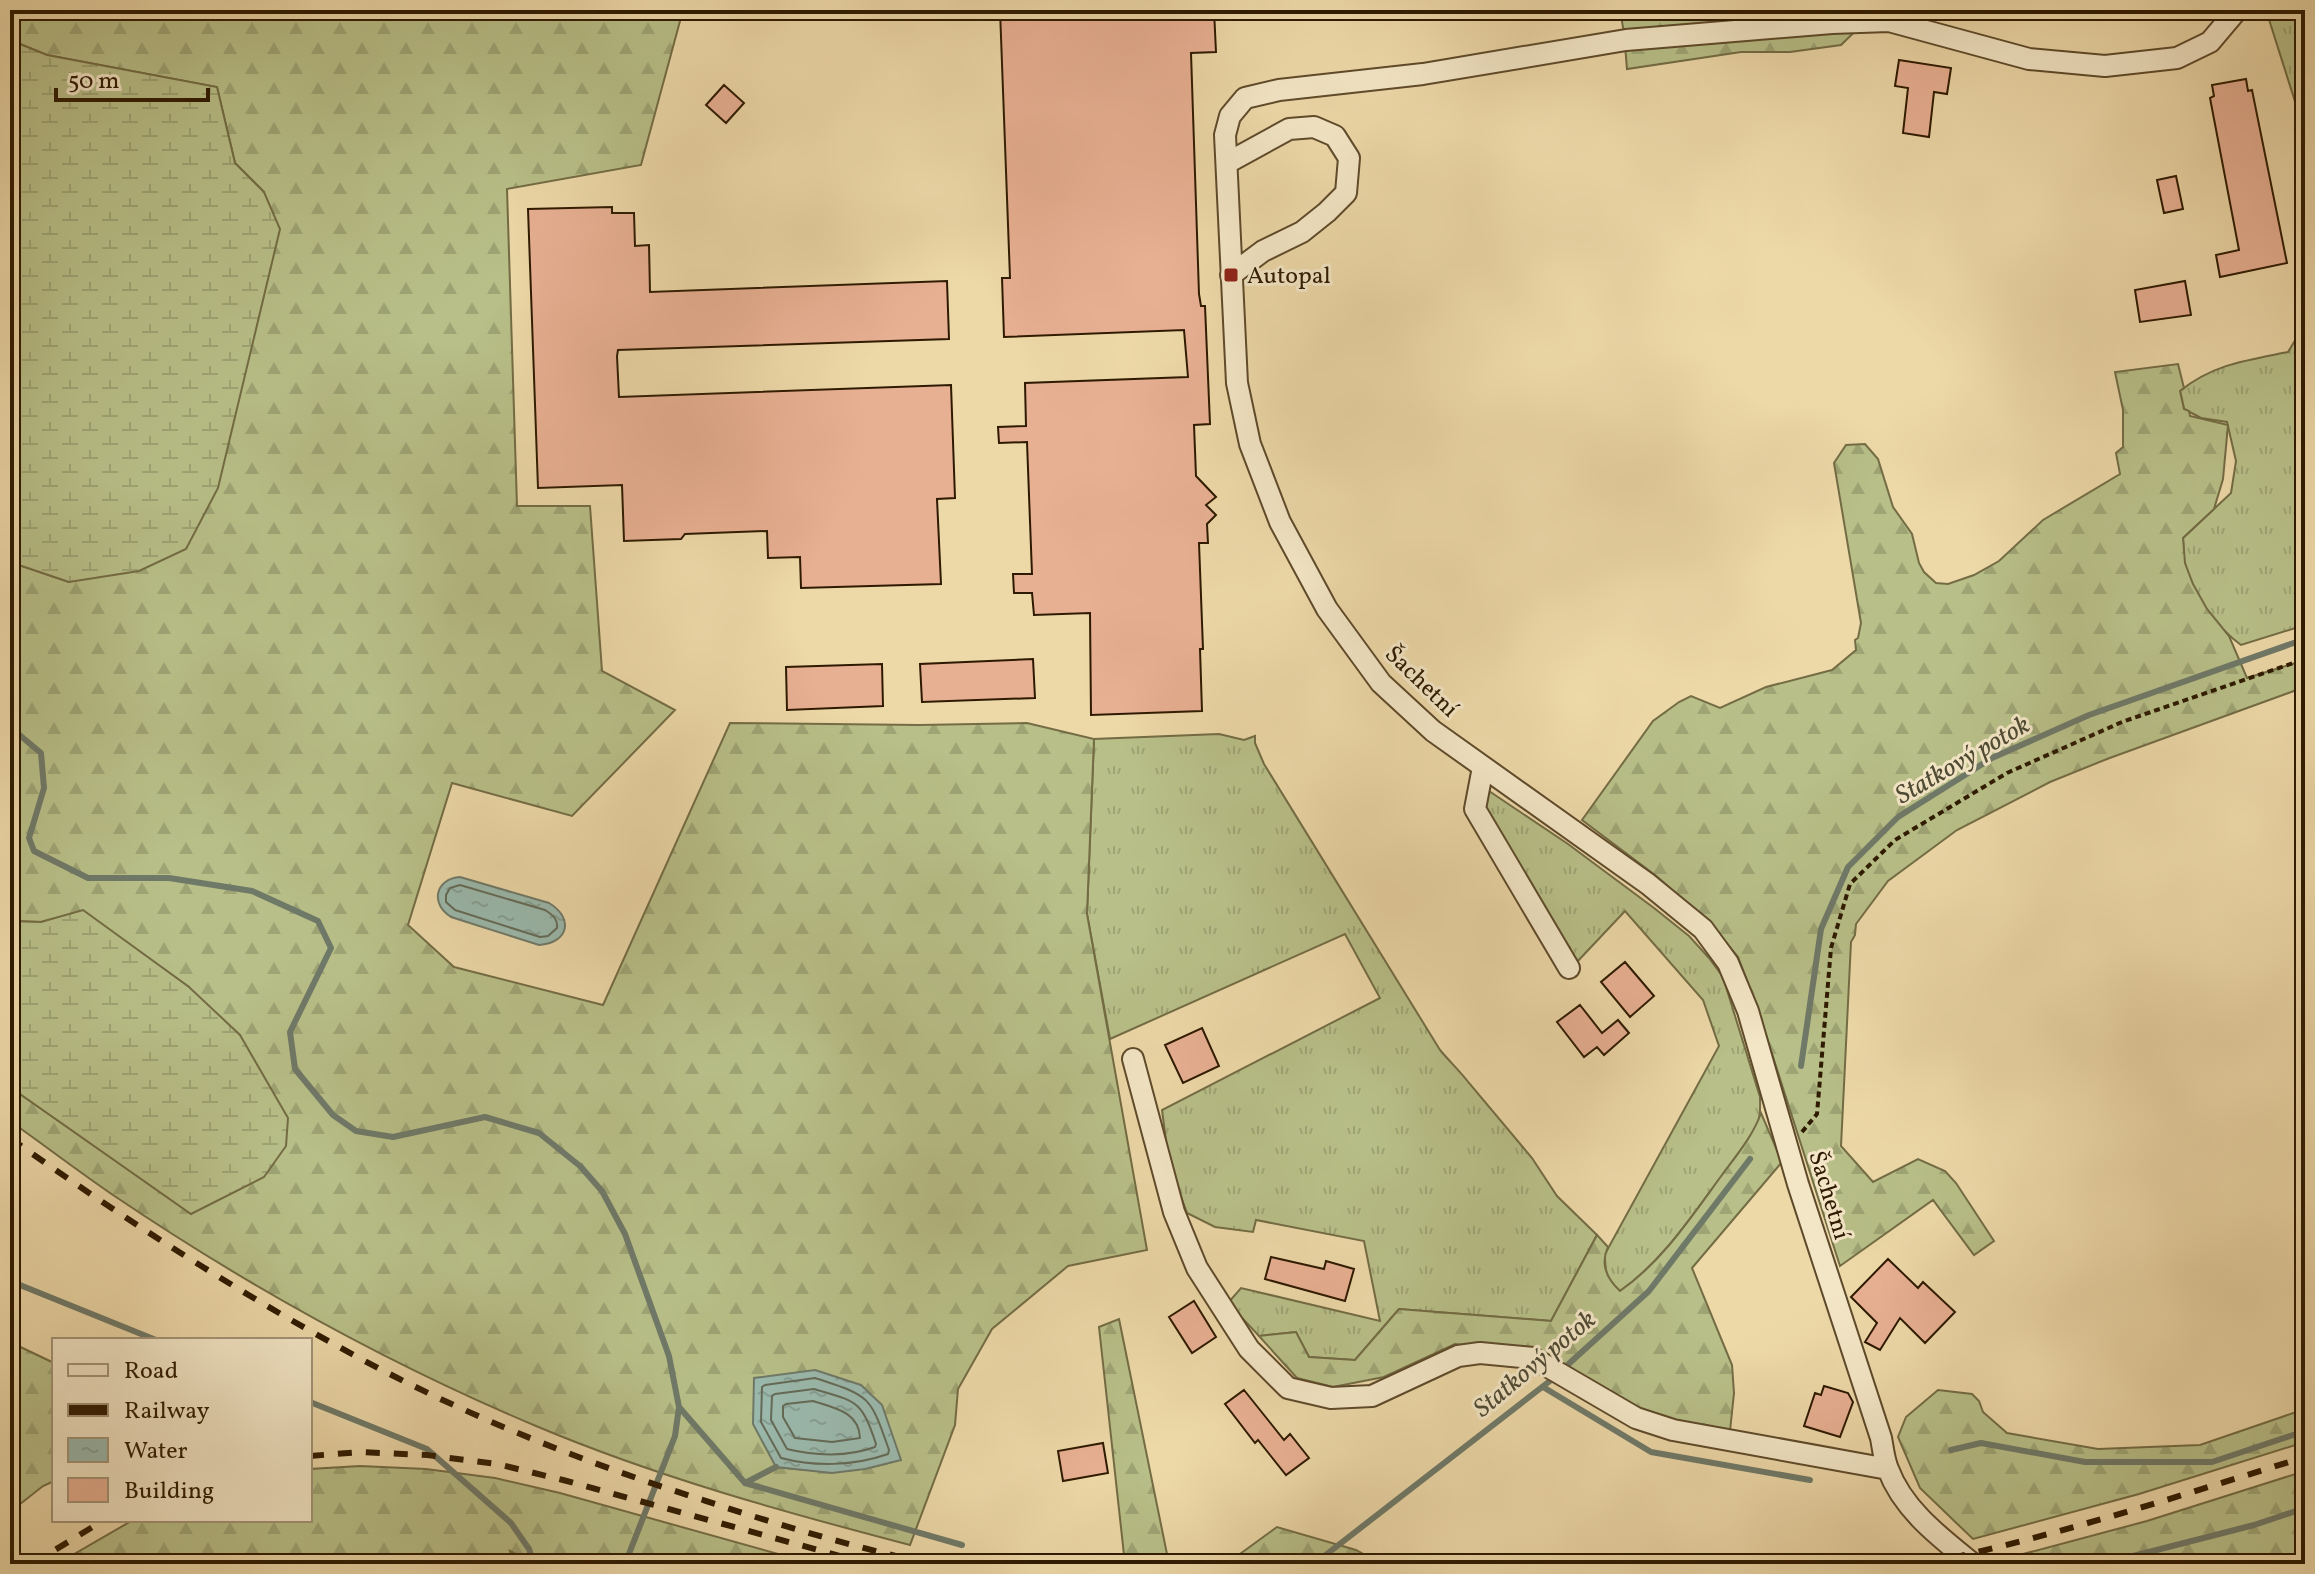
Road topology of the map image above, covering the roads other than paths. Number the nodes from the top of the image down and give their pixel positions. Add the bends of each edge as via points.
1 (2237, 10) edge
2 (1227, 163) junction
3 (1231, 275) junction
4 (1483, 767) junction
5 (1569, 968) dead end
6 (1133, 1059) dead end
7 (1888, 1469) junction
8 (1973, 1564) edge

1 - 2 street, Šachetní via 2210,42 2177,58 2105,66 2029,59 1889,21 1626,40 1423,74 1279,90 1245,98 1230,116
2 - 3 street, Šachetní
2 - 3 street via 1289,129 1314,127 1335,136 1349,158 1346,193 1327,212
3 - 4 street, Šachetní via 1237,383 1250,444 1280,522 1327,609 1381,683
4 - 5 street via 1475,809
4 - 7 street, Šachetní via 1648,884 1703,929 1728,963 1748,1011
6 - 7 street via 1174,1212 1197,1268 1249,1349 1288,1388 1331,1398 1372,1396 1458,1356 1533,1358 1636,1418 1673,1430
7 - 8 street, Šachetní via 1913,1509

